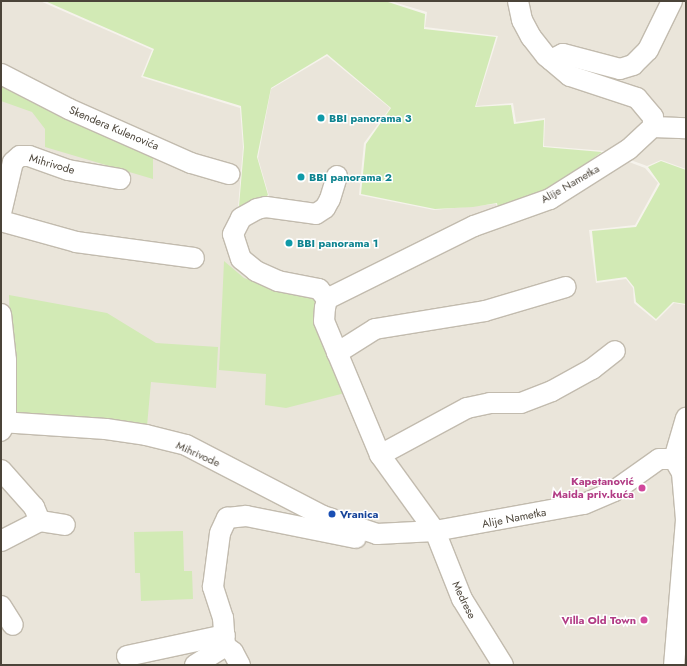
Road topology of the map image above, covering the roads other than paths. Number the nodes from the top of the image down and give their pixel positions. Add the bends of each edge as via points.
1 (518, 1) edge
2 (672, 1) edge
3 (551, 60) junction
4 (1, 74) edge
5 (653, 127) junction
6 (686, 128) edge
7 (229, 174) dead end
8 (337, 176) dead end
9 (120, 179) dead end
10 (1, 213) edge
11 (1, 222) edge
12 (194, 258) dead end
13 (566, 287) dead end
14 (327, 299) junction
15 (1, 314) edge
16 (616, 351) dead end
17 (337, 353) junction
18 (686, 418) edge
19 (3, 425) edge
20 (380, 455) junction
21 (674, 459) junction
22 (1, 470) edge
23 (40, 521) junction
24 (65, 525) dead end
25 (435, 531) junction
26 (377, 534) junction
27 (1, 541) edge
28 (683, 591) edge
29 (1, 606) edge
30 (13, 625) dead end
31 (225, 640) junction
32 (127, 656) dead end
33 (196, 665) edge
34 (240, 665) edge
35 (503, 665) edge
36 (674, 665) edge

1 - 3 street via 522,20 531,37
2 - 3 street via 648,50 634,65 620,69 563,54
3 - 5 street via 570,76 637,98 654,118
4 - 7 street, Skendera Kulenovića via 69,109 191,164
5 - 6 street
5 - 14 street, Alije Nametka via 630,149 550,199 474,226
8 - 14 street via 330,199 325,208 316,214 266,207 257,209 241,218 233,234 241,259 256,271 278,281 319,289
9 - 10 street, Mihrivode via 68,170 30,156 20,156 13,162
11 - 12 street via 76,242
13 - 17 street via 485,311 375,329
14 - 17 street via 324,320
15 - 19 street, Mihrivode via 6,360
16 - 20 street via 592,369 552,391 521,403 490,403 468,408
17 - 20 street
18 - 21 street
19 - 26 street, Mihrivode via 106,429 186,445 324,516
20 - 25 street
21 - 25 street, Alije Nametka via 659,459 614,491 584,504
21 - 28 street via 682,473 686,520
22 - 23 street via 34,507
23 - 24 street
23 - 27 street
25 - 26 street, Mihrivode
25 - 35 street, Medrese via 462,599
26 - 31 street, Mihrivode via 364,540 246,516 226,518 220,533 213,587 223,618
28 - 36 street
29 - 30 street
31 - 32 street
31 - 33 street
31 - 34 street

